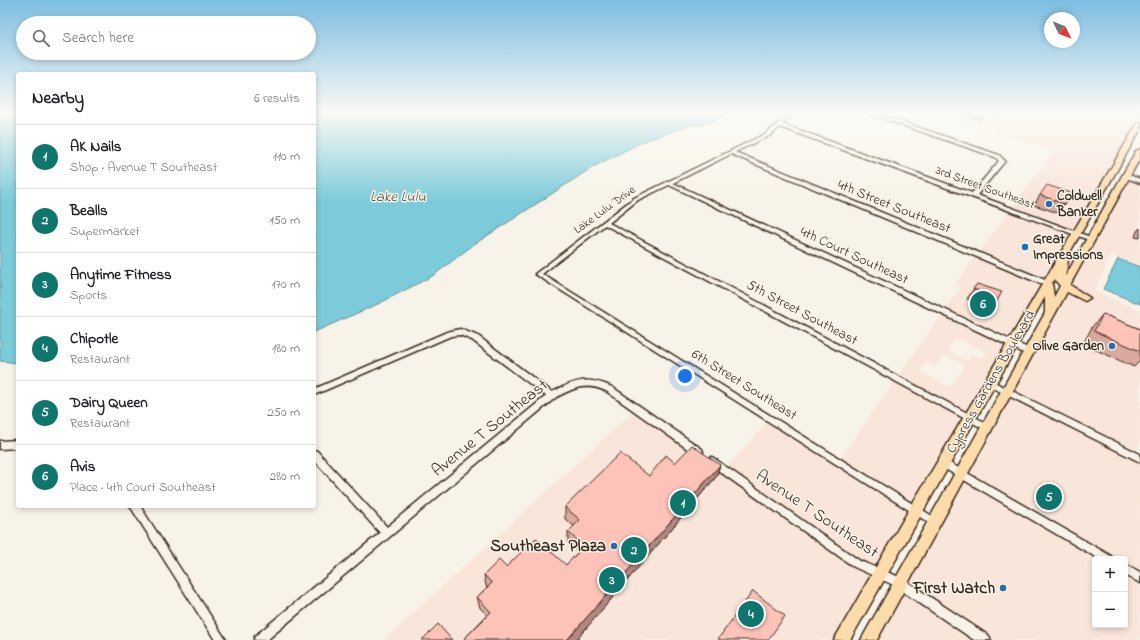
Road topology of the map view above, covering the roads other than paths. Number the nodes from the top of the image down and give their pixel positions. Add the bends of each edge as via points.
1 (751, 143) edge
2 (829, 143) edge
3 (959, 143) edge
4 (1129, 143) edge
5 (1137, 143) edge
6 (1140, 151) edge
7 (732, 152) junction
8 (1123, 154) junction
9 (1136, 158) junction
10 (1126, 176) junction
11 (1140, 181) edge
12 (669, 183) junction
13 (973, 196) junction
14 (605, 223) junction
15 (1077, 234) junction
16 (1091, 239) junction
17 (1063, 259) junction
18 (538, 274) joint
19 (1048, 284) junction
20 (1065, 286) junction
21 (1085, 298) dead end
22 (1050, 313) junction
23 (1013, 344) junction
24 (1029, 352) junction
25 (990, 383) junction
26 (316, 391) edge
27 (1007, 391) junction
28 (552, 396) junction
29 (970, 418) junction
30 (987, 426) junction
31 (16, 444) edge
32 (0, 445) edge
33 (316, 456) edge
34 (1140, 458) edge
35 (943, 463) junction
36 (961, 473) junction
37 (137, 508) edge
38 (916, 510) junction
39 (934, 522) junction
40 (387, 534) junction
41 (1103, 556) edge
42 (1128, 571) edge
43 (880, 574) junction
44 (1140, 578) edge
45 (900, 583) junction
46 (221, 640) edge
47 (259, 640) edge
48 (842, 640) edge
49 (869, 640) edge
50 (985, 640) edge

1 - 7 street, Lake Lulu Drive
2 - 13 street, 3rd Street Southeast
3 - 13 street via 997,156 1002,161
4 - 8 main road, Cypress Gardens Boulevard
5 - 9 main road via 1133,155
6 - 9 main road, Cypress Gardens Boulevard
7 - 12 street, Lake Lulu Drive
7 - 19 street, 4th Street Southeast
8 - 10 main road via 1123,171
8 - 15 main road, Cypress Gardens Boulevard
9 - 10 main road, Cypress Gardens Boulevard
10 - 11 street
10 - 16 main road, Cypress Gardens Boulevard
12 - 14 street, Lake Lulu Drive via 636,199
12 - 23 street, 4th Court Southeast
13 - 15 street, 3rd Street Southeast
14 - 18 street, Lake Lulu Drive
14 - 29 street, 5th Street Southeast
15 - 16 street, 3rd Street Southeast
15 - 17 main road, Cypress Gardens Boulevard
16 - 20 main road, Cypress Gardens Boulevard
17 - 19 main road, Cypress Gardens Boulevard
17 - 20 main road via 1060,280
18 - 38 street, 6th Street Southeast
19 - 22 main road
19 - 23 main road, Cypress Gardens Boulevard
20 - 21 main road
20 - 22 main road, Cypress Gardens Boulevard
22 - 24 main road, Cypress Gardens Boulevard
23 - 24 street, 4th Court Southeast
23 - 25 main road, Cypress Gardens Boulevard
24 - 27 main road, Cypress Gardens Boulevard
25 - 27 street
25 - 29 main road, Cypress Gardens Boulevard
26 - 28 street via 460,332 475,338
27 - 30 main road, Cypress Gardens Boulevard
27 - 34 street
28 - 40 street, Avenue T Southeast
28 - 43 street, Avenue T Southeast via 577,383 588,382 609,389 857,564
29 - 30 street, 5th Street Southeast
29 - 35 main road, Cypress Gardens Boulevard
30 - 36 main road, Cypress Gardens Boulevard
31 - 32 street
33 - 40 street
35 - 36 street
35 - 38 main road, Cypress Gardens Boulevard
36 - 39 main road, Cypress Gardens Boulevard
36 - 41 street
37 - 46 street
38 - 39 street, 6th Street Southeast
38 - 43 main road, Cypress Gardens Boulevard
39 - 45 main road, Cypress Gardens Boulevard
40 - 47 street, Avenue T Southeast
42 - 44 street
43 - 45 street, Avenue T Southeast
43 - 48 main road, Cypress Gardens Boulevard
45 - 49 main road, Cypress Gardens Boulevard
45 - 50 street

